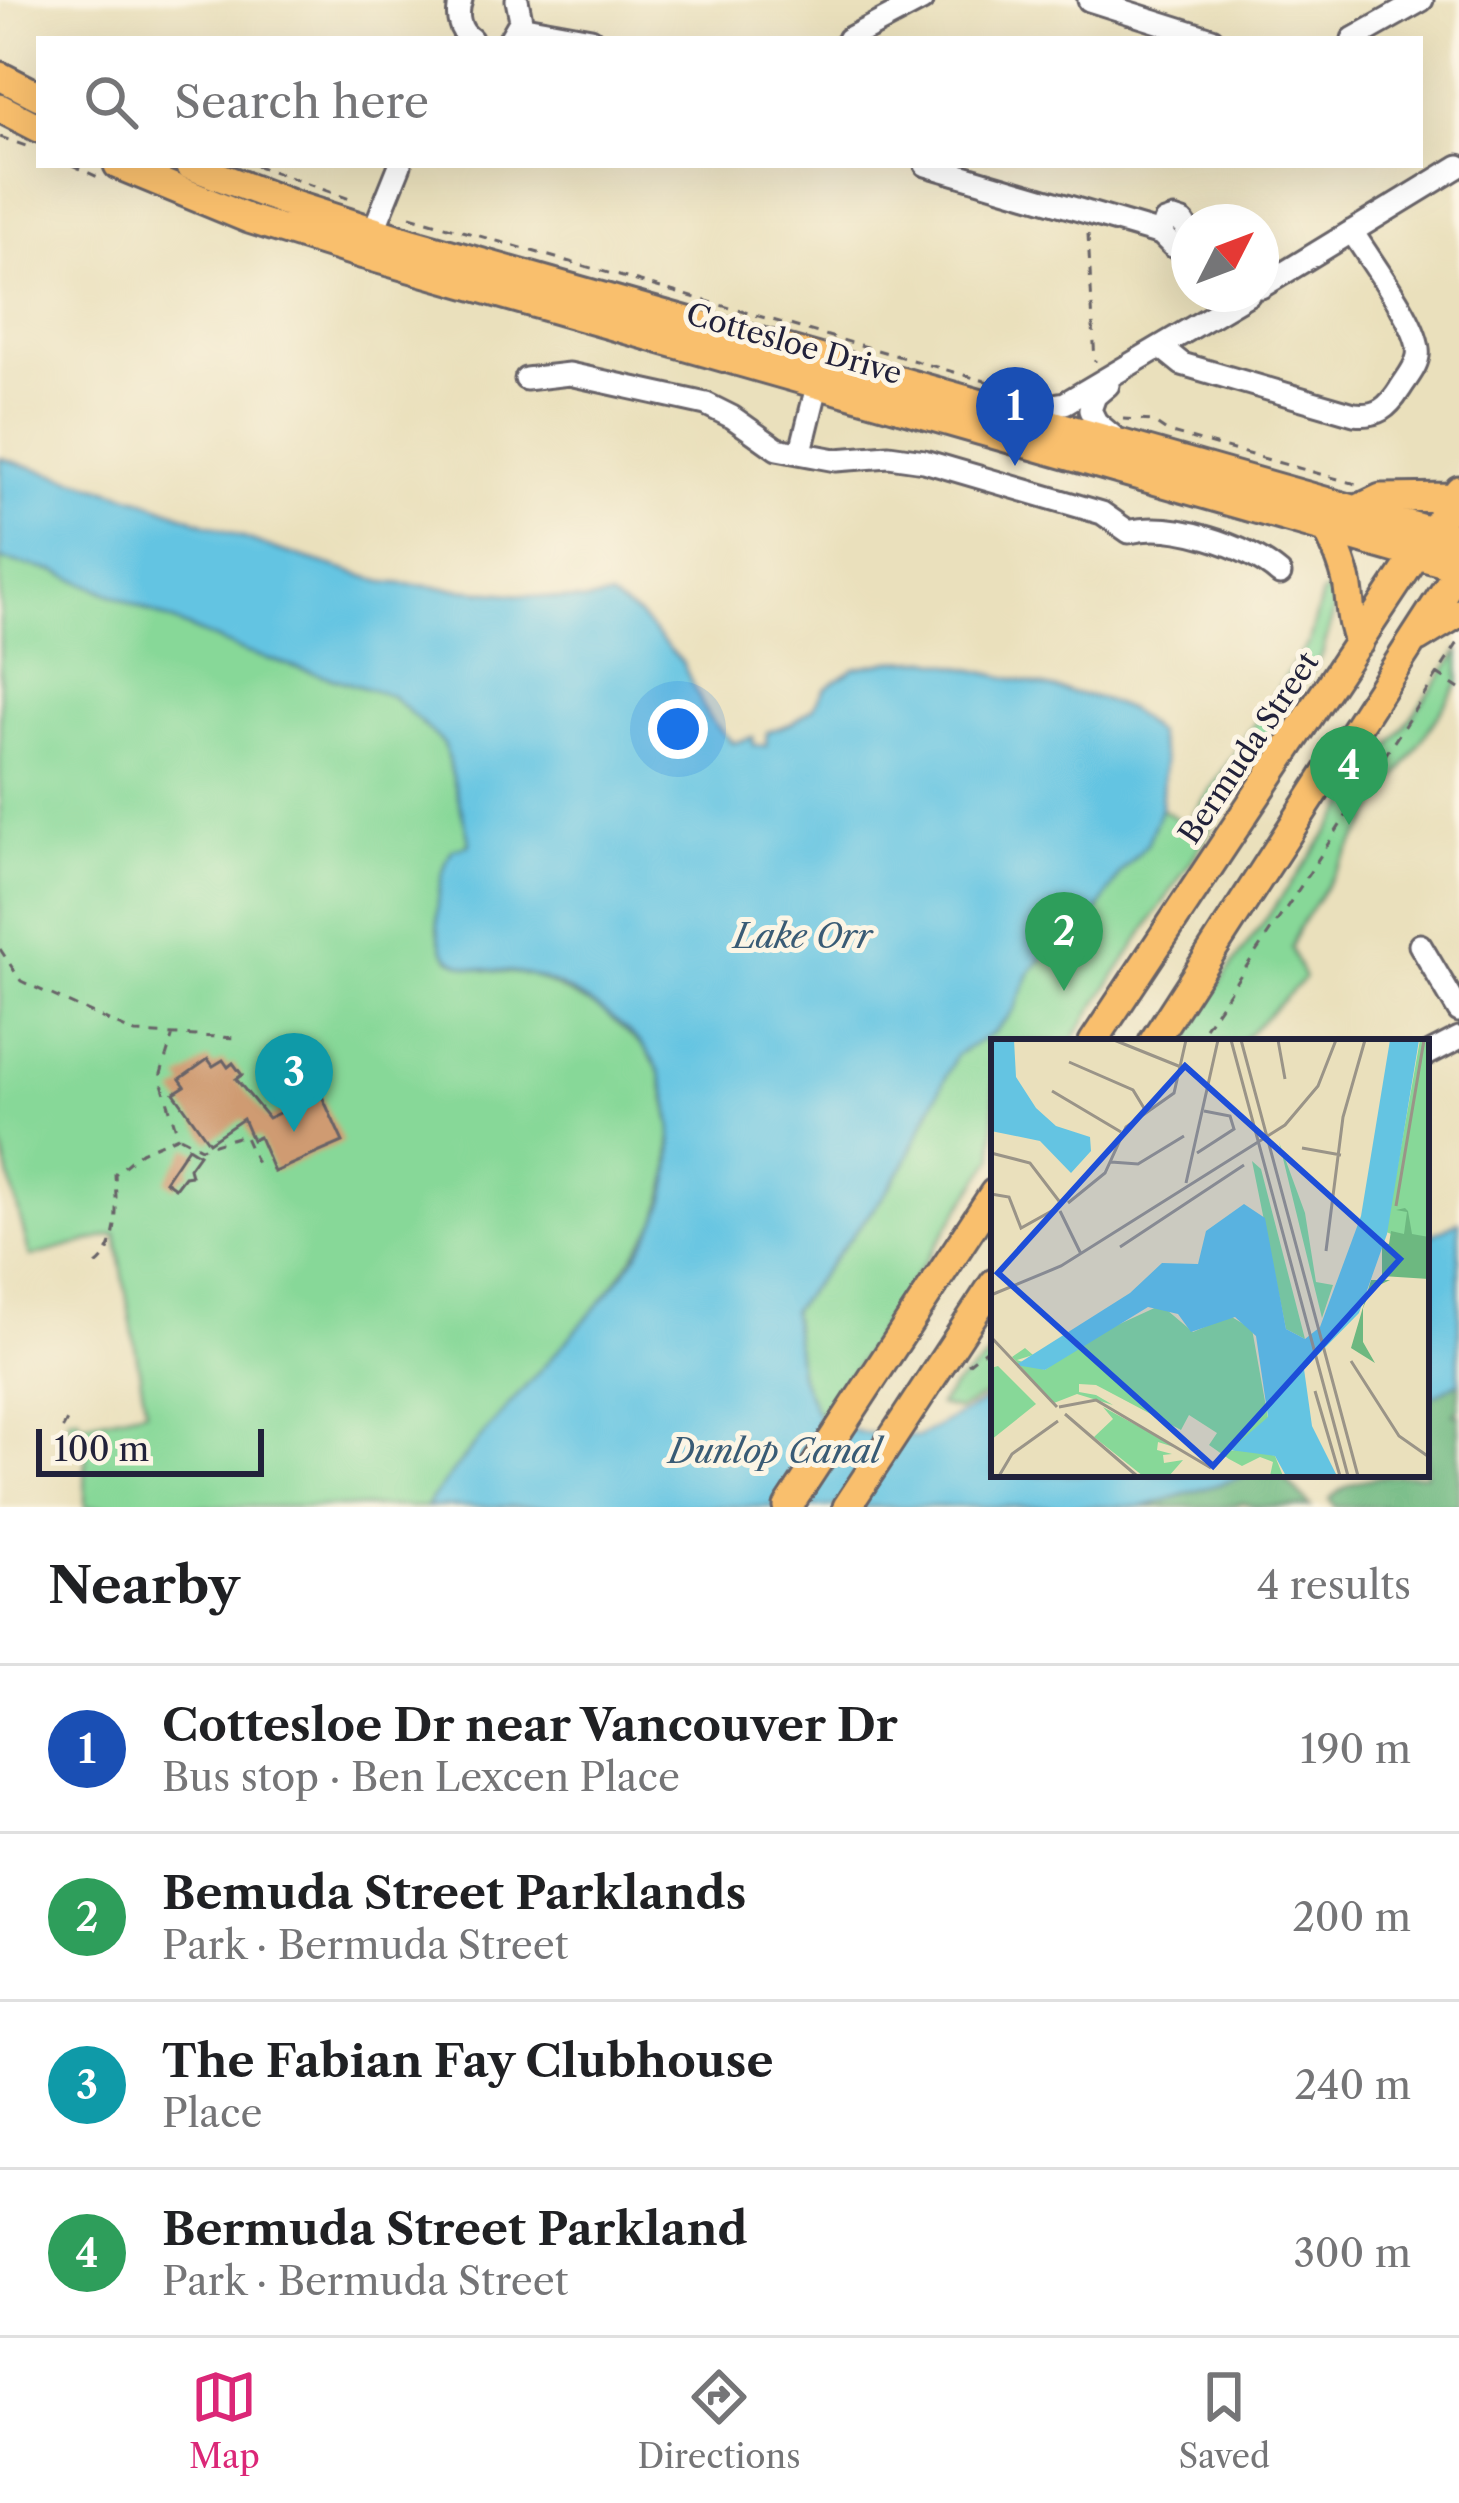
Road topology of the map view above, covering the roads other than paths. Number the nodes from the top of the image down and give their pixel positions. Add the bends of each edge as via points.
1 (518, 0) edge
2 (922, 0) edge
3 (1089, 0) edge
4 (1422, 0) edge
5 (1146, 8) edge
6 (514, 32) edge
7 (558, 36) edge
8 (854, 36) edge
9 (1206, 36) edge
10 (1358, 36) edge
11 (0, 76) edge
12 (36, 95) edge
13 (0, 108) edge
14 (36, 137) edge
15 (1459, 166) edge
16 (125, 168) edge
17 (197, 168) edge
18 (399, 168) edge
19 (936, 168) edge
20 (1352, 231) junction
21 (1161, 234) dead end
22 (368, 243) junction
23 (1279, 275) edge
24 (1219, 312) edge
25 (1161, 347) junction
26 (821, 372) junction
27 (526, 379) dead end
28 (1098, 388) junction
29 (1013, 400) junction
30 (1054, 424) junction
31 (1120, 430) junction
32 (1019, 442) junction
33 (801, 451) junction
34 (1457, 493) edge
35 (1360, 497) junction
36 (1327, 529) junction
37 (1436, 541) edge
38 (1459, 568) edge
39 (1280, 574) dead end
40 (1459, 613) edge
41 (1414, 640) junction
42 (1359, 643) junction
43 (1420, 945) dead end
44 (1459, 1011) edge
45 (1459, 1037) edge
46 (1095, 1039) edge
47 (1155, 1039) edge
48 (1429, 1053) edge
49 (991, 1198) edge
50 (991, 1288) edge
51 (788, 1507) edge
52 (847, 1507) edge

1 - 6 street
2 - 8 street
3 - 5 street
4 - 10 street
5 - 9 street
6 - 7 street
11 - 12 main road
13 - 14 main road
15 - 20 street
16 - 22 main road, Cottesloe Drive via 249,219
17 - 22 main road, Cottesloe Drive
18 - 22 street
19 - 21 street
20 - 23 street
20 - 25 street via 1419,348 1386,408 1354,414 1182,364
22 - 26 main road, Cottesloe Drive
24 - 25 street
25 - 28 street
26 - 29 main road, Cottesloe Drive
26 - 32 main road, Cottesloe Drive
26 - 33 street
27 - 33 street via 569,374 706,404 777,449
28 - 29 street via 1057,407
28 - 30 street
28 - 31 street via 1093,418
29 - 30 main road, Cottesloe Drive
30 - 31 main road, Cottesloe Drive
30 - 32 street
31 - 35 main road, Cottesloe Drive
32 - 36 main road, Cottesloe Drive
33 - 39 street via 836,460 924,461 1102,514 1130,532 1151,526 1243,549
34 - 35 main road
34 - 37 main road, Bermuda Street
35 - 37 main road, Cottesloe Drive
36 - 37 main road, Cottesloe Drive
36 - 42 main road
37 - 38 main road, Cottesloe Drive
37 - 42 main road, Bermuda Street
38 - 41 main road
40 - 41 main road
41 - 47 main road
42 - 46 main road, Bermuda Street
43 - 44 street
45 - 48 street
49 - 51 main road
50 - 52 main road

